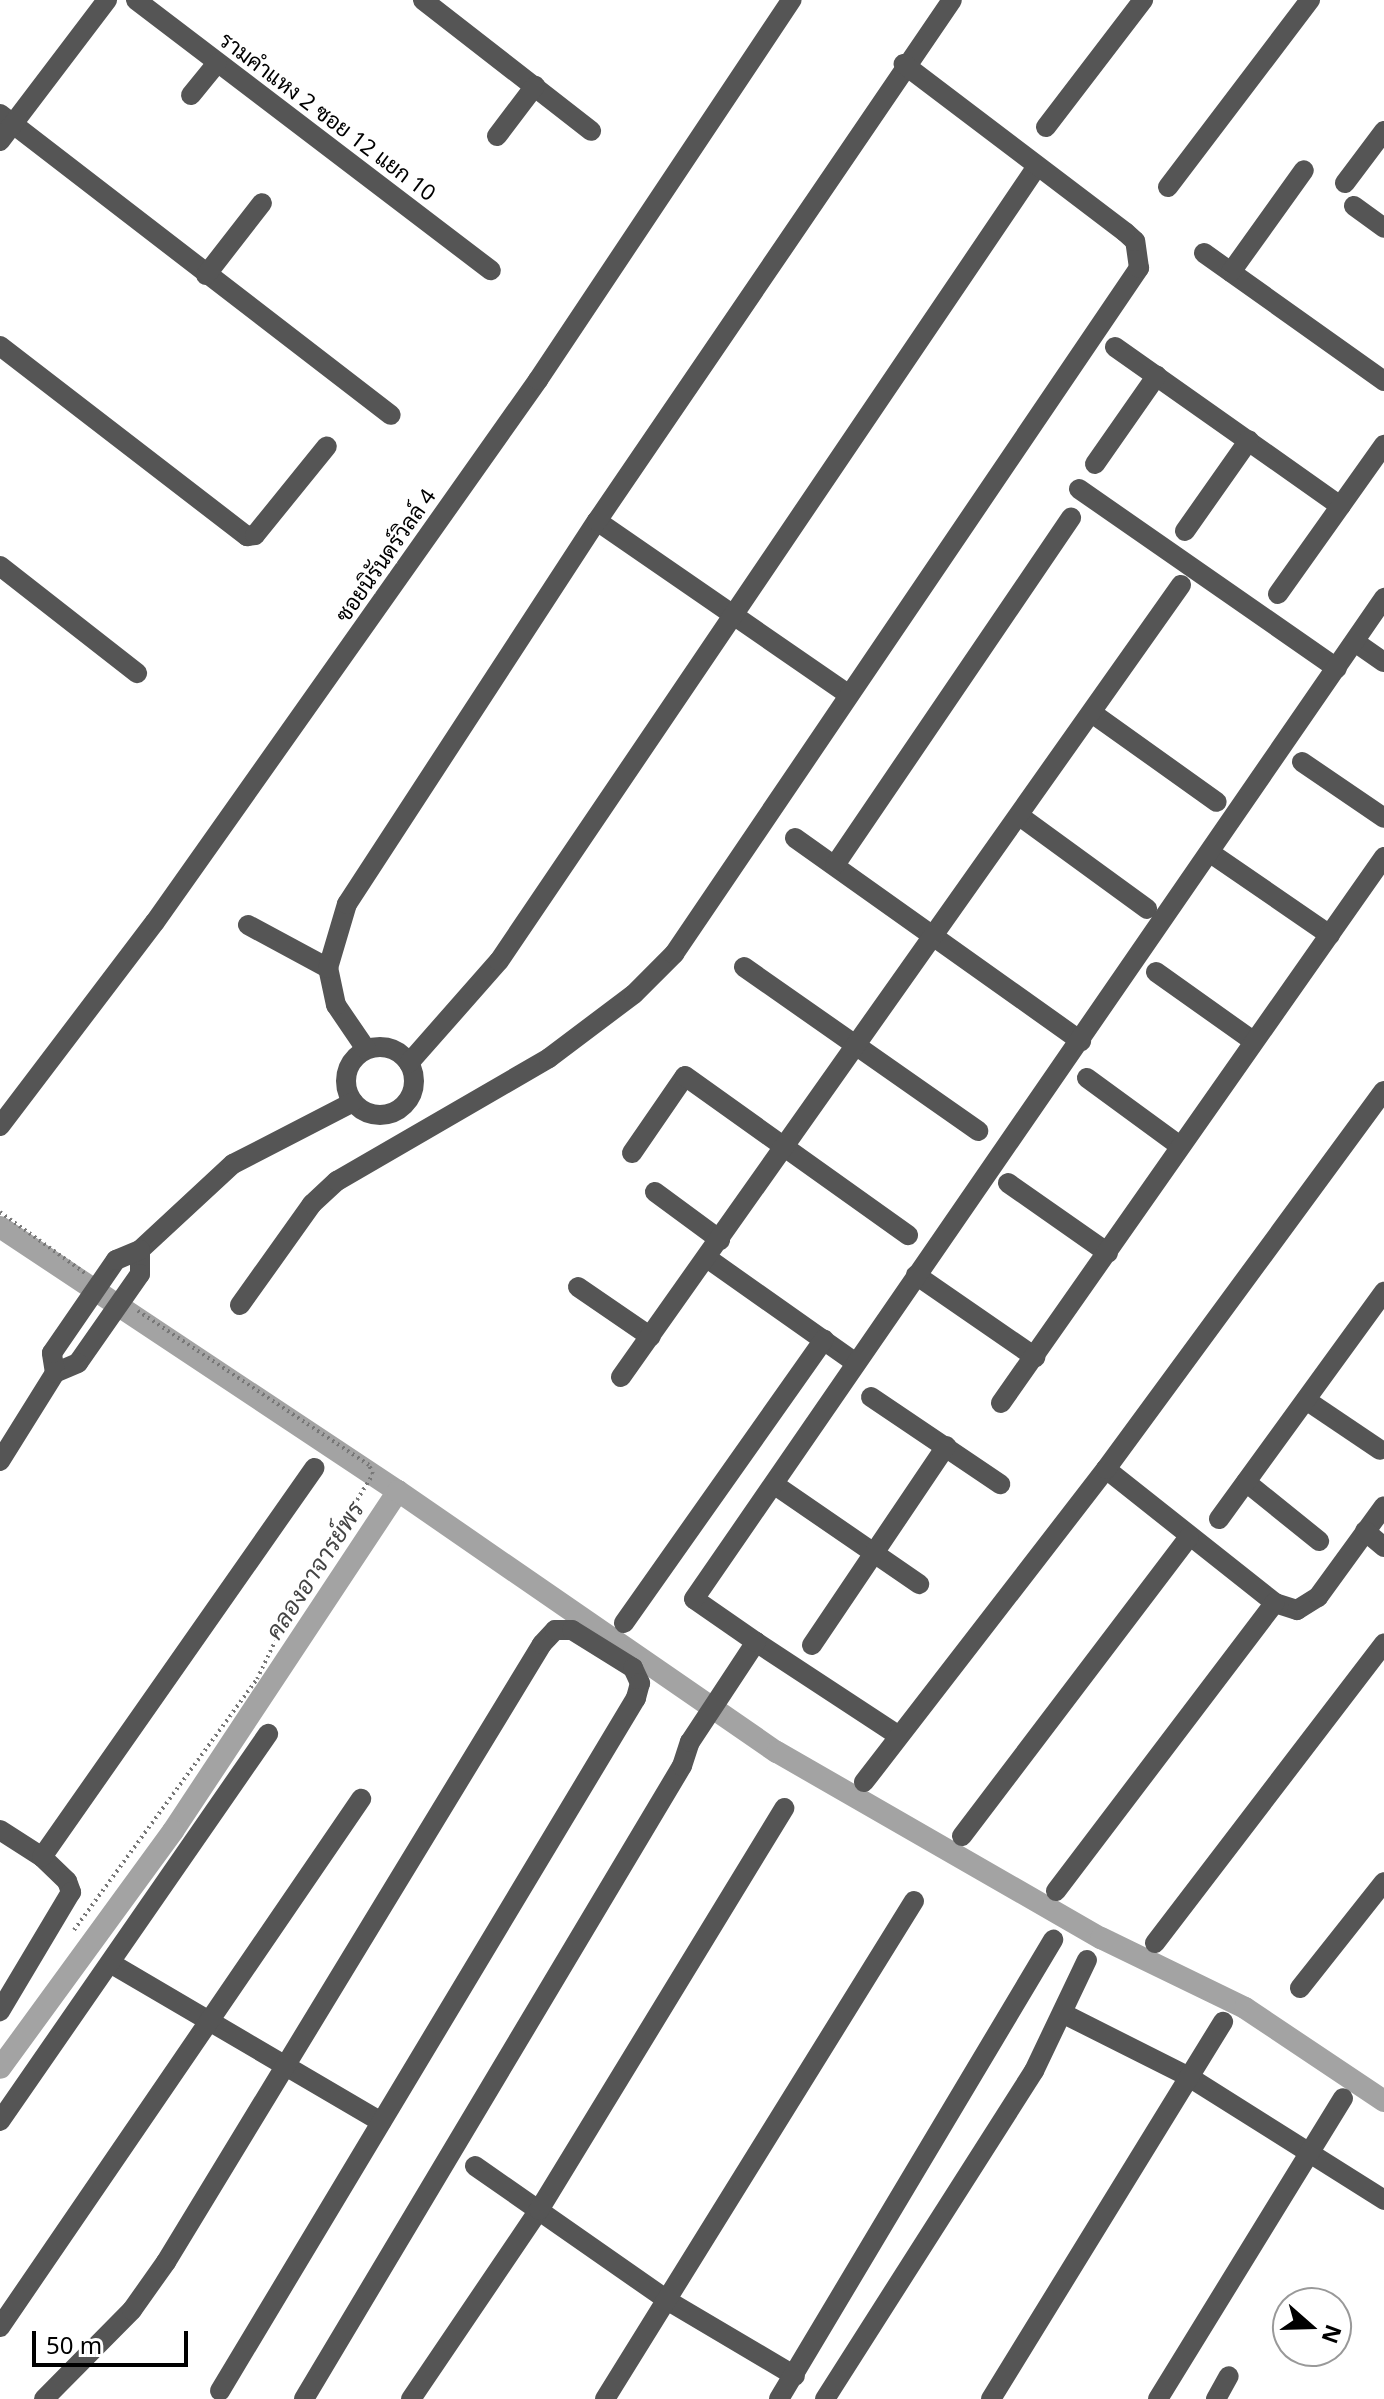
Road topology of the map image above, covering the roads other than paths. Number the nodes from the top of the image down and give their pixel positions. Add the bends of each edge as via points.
1 (107, 0) edge
2 (136, 0) edge
3 (423, 0) edge
4 (791, 0) edge
5 (952, 0) edge
6 (1143, 0) edge
7 (1310, 0) edge
8 (217, 63) junction
9 (904, 64) junction
10 (535, 86) junction
11 (191, 95) dead end
12 (6, 119) edge
13 (1046, 127) dead end
14 (591, 131) dead end
15 (1384, 131) edge
16 (497, 136) dead end
17 (0, 141) edge
18 (1036, 168) junction
19 (1304, 170) dead end
20 (1345, 183) dead end
21 (1168, 187) dead end
22 (262, 203) dead end
23 (1354, 206) dead end
24 (1384, 228) edge
25 (1204, 253) dead end
26 (491, 270) dead end
27 (1231, 272) junction
28 (206, 275) junction
29 (0, 346) edge
30 (1115, 347) dead end
31 (1157, 375) junction
32 (1384, 381) edge
33 (391, 415) dead end
34 (1249, 440) junction
35 (1384, 445) edge
36 (327, 446) dead end
37 (1095, 464) dead end
38 (1079, 489) dead end
39 (1340, 506) junction
40 (1071, 518) dead end
41 (597, 521) junction
42 (1185, 531) dead end
43 (0, 566) edge
44 (1181, 585) dead end
45 (1278, 594) dead end
46 (1384, 598) edge
47 (730, 614) junction
48 (1355, 642) junction
49 (1384, 662) edge
50 (1337, 668) junction
51 (137, 673) dead end
52 (849, 695) junction
53 (1092, 713) junction
54 (1302, 762) dead end
55 (1217, 802) dead end
56 (1021, 817) junction
57 (1384, 818) edge
58 (795, 838) dead end
59 (1212, 854) junction
60 (1384, 857) edge
61 (835, 865) junction
62 (1147, 909) dead end
63 (248, 925) dead end
64 (1330, 935) junction
65 (935, 938) junction
66 (744, 967) dead end
67 (328, 968) junction
68 (1156, 972) dead end
69 (1081, 1041) junction
70 (1253, 1041) junction
71 (859, 1046) junction
72 (366, 1049) junction
73 (409, 1063) junction
74 (1087, 1078) dead end
75 (1384, 1091) edge
76 (353, 1102) junction
77 (399, 1108) junction
78 (0, 1126) edge
79 (978, 1131) dead end
80 (408, 1138) junction
81 (1180, 1146) junction
82 (787, 1147) junction
83 (632, 1153) dead end
84 (1008, 1183) dead end
85 (655, 1192) dead end
86 (908, 1235) dead end
87 (720, 1240) junction
88 (1108, 1253) junction
89 (707, 1258) junction
90 (916, 1275) junction
91 (578, 1287) dead end
92 (1384, 1292) edge
93 (240, 1305) dead end
94 (1377, 1318) edge
95 (651, 1337) junction
96 (824, 1340) junction
97 (1035, 1357) junction
98 (856, 1363) junction
99 (621, 1377) dead end
100 (871, 1397) dead end
101 (1306, 1400) junction
102 (1001, 1403) dead end
103 (946, 1446) junction
104 (1380, 1450) dead end
105 (0, 1461) edge
106 (314, 1468) dead end
107 (1106, 1469) junction
108 (1246, 1482) junction
109 (1000, 1484) dead end
110 (775, 1485) junction
111 (1384, 1506) edge
112 (1219, 1519) dead end
113 (1365, 1531) junction
114 (1189, 1537) junction
115 (1319, 1541) dead end
116 (1384, 1547) edge
117 (876, 1554) junction
118 (919, 1584) dead end
119 (1275, 1603) junction
120 (624, 1623) dead end
121 (756, 1642) junction
122 (1384, 1643) edge
123 (812, 1645) dead end
124 (268, 1734) dead end
125 (899, 1736) junction
126 (864, 1782) dead end
127 (361, 1799) dead end
128 (784, 1808) dead end
129 (0, 1830) edge
130 (962, 1836) dead end
131 (42, 1857) junction
132 (1384, 1882) edge
133 (1056, 1891) dead end
134 (914, 1901) dead end
135 (1053, 1940) dead end
136 (1155, 1943) dead end
137 (1087, 1960) dead end
138 (112, 1964) junction
139 (1300, 1988) dead end
140 (0, 2011) edge
141 (1064, 2014) junction
142 (1223, 2022) dead end
143 (207, 2024) junction
144 (283, 2065) junction
145 (1189, 2077) junction
146 (1343, 2098) dead end
147 (0, 2121) edge
148 (381, 2122) junction
149 (1306, 2151) junction
150 (475, 2166) dead end
151 (1384, 2200) edge
152 (539, 2210) junction
153 (670, 2302) junction
154 (0, 2327) edge
155 (795, 2376) junction
156 (1229, 2376) dead end
157 (220, 2391) dead end
158 (44, 2399) edge
159 (304, 2399) edge
160 (411, 2399) edge
161 (605, 2399) edge
162 (779, 2399) edge
163 (825, 2399) edge
164 (991, 2399) edge
165 (1158, 2399) edge
166 (1216, 2399) edge

1 - 12 street
2 - 8 street, รามคำแหง 2 ซอย 12 แยก 10
3 - 10 street
4 - 78 street, ซอยนิรันดร์วิลล์ 4 via 538,380 155,922
5 - 9 street
6 - 13 street
7 - 21 street
8 - 11 street
8 - 26 street, รามคำแหง 2 ซอย 12 แยก 10
9 - 18 street
9 - 41 street
10 - 14 street
10 - 16 street
12 - 17 street
12 - 28 street
15 - 20 street
18 - 47 street
18 - 52 street via 1135,241 1139,268
19 - 27 street
22 - 28 street
23 - 24 street
25 - 27 street
27 - 32 street
28 - 33 street
29 - 36 street via 247,536 255,535
30 - 31 street
31 - 34 street
31 - 37 street
34 - 39 street
34 - 42 street
35 - 39 street
38 - 50 street
39 - 45 street
40 - 61 street
41 - 47 street
41 - 67 street via 353,894
43 - 51 street
44 - 53 street
46 - 48 street
47 - 52 street
47 - 73 street via 499,961
48 - 49 street
48 - 50 street
50 - 59 street
52 - 80 street via 674,954 634,994 549,1058 490,1097
53 - 55 street
53 - 56 street
54 - 57 street
56 - 62 street
56 - 65 street
58 - 61 street
59 - 64 street
59 - 69 street
60 - 64 street
61 - 65 street
63 - 67 street
64 - 70 street
65 - 69 street
65 - 71 street
66 - 71 street
67 - 72 street via 336,1005
68 - 70 street
69 - 90 street
70 - 81 street
71 - 79 street
71 - 82 street
72 - 73 street via 395,1050
72 - 76 street via 346,1073
73 - 77 street via 414,1083
74 - 81 street
75 - 107 street
76 - 77 street via 380,1115
76 - 105 street, bridge via 233,1164 140,1250 140,1274 78,1363 55,1373
77 - 80 street
80 - 93 street via 322,1193
81 - 88 street
82 - 83 street via 685,1076
82 - 86 street
82 - 87 street
84 - 88 street
85 - 87 street
87 - 89 street
88 - 97 street
89 - 95 street
89 - 96 street
90 - 97 street
90 - 98 street
91 - 95 street
92 - 94 street
94 - 101 street
95 - 99 street
96 - 98 street
96 - 120 street
97 - 102 street
98 - 110 street
100 - 103 street
101 - 104 street
101 - 108 street
103 - 109 street
103 - 117 street
106 - 131 street
107 - 114 street
107 - 125 street
108 - 112 street
108 - 115 street
110 - 117 street
110 - 121 street via 694,1599
111 - 113 street
113 - 116 street
113 - 119 street via 1309,1605 1297,1610
114 - 119 street
114 - 130 street
117 - 118 street
117 - 123 street
119 - 133 street
121 - 125 street
121 - 159 street via 690,1742 682,1766
122 - 136 street
124 - 138 street
125 - 126 street
127 - 143 street
128 - 152 street
129 - 131 street
131 - 140 street via 67,1881 69,1902
132 - 139 street
134 - 153 street
135 - 155 street
137 - 141 street
138 - 143 street
138 - 147 street
141 - 145 street
141 - 163 street via 1034,2071
142 - 145 street
143 - 144 street
143 - 154 street
144 - 148 street
144 - 148 street via 542,1644 555,1630 572,1630 633,1668 640,1691
144 - 158 street via 132,2310
145 - 149 street
145 - 164 street
146 - 149 street
148 - 157 street
149 - 151 street
149 - 165 street
150 - 152 street
152 - 153 street
152 - 160 street
153 - 155 street
153 - 161 street
155 - 162 street
156 - 166 street

